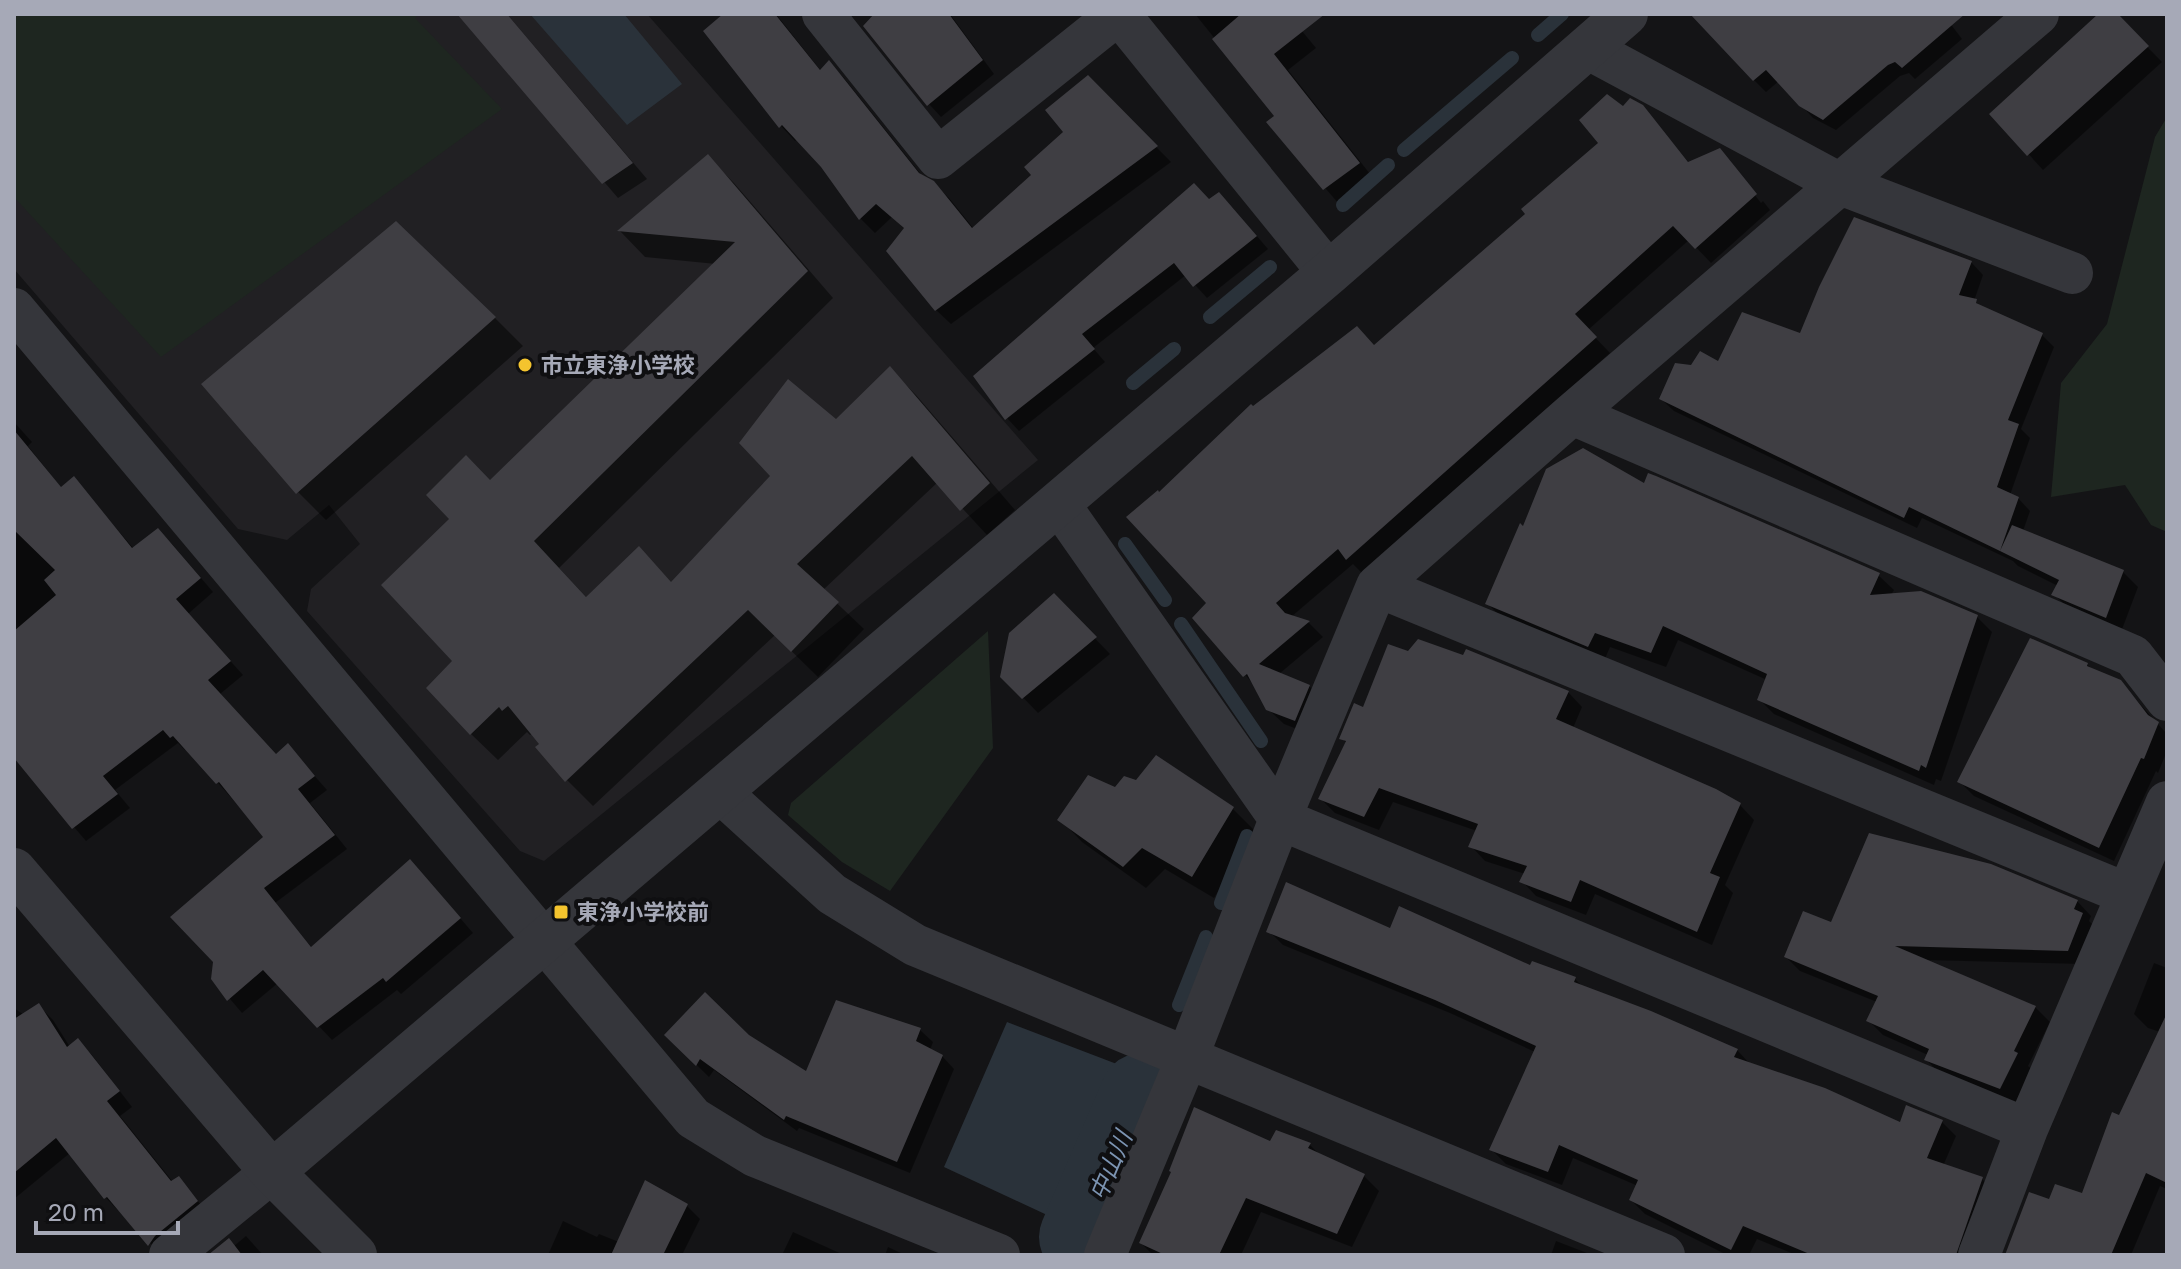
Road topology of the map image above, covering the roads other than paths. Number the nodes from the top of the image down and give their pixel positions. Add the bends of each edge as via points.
1 (823, 14) edge
2 (1118, 14) edge
3 (1626, 14) edge
4 (2038, 14) edge
5 (1587, 48) junction
6 (1840, 184) junction
7 (1329, 273) junction
8 (2072, 273) dead end
9 (14, 309) edge
10 (1572, 414) junction
11 (1059, 504) junction
12 (1377, 586) junction
13 (2167, 700) edge
14 (721, 793) junction
15 (2167, 802) edge
16 (1280, 819) junction
17 (14, 870) edge
18 (2127, 894) junction
19 (544, 941) junction
20 (1187, 1058) junction
21 (2027, 1129) junction
22 (272, 1172) junction
23 (170, 1255) edge
24 (355, 1255) edge
25 (999, 1255) edge
26 (1105, 1255) edge
27 (1664, 1255) edge
28 (1979, 1255) edge

1 - 2 street via 938,158
2 - 7 street
3 - 5 street
4 - 6 street
5 - 6 street
5 - 7 street
6 - 8 street
6 - 10 street
7 - 11 street
9 - 19 street
10 - 12 street
10 - 13 street via 2133,656
11 - 14 street
11 - 16 street
12 - 16 street
12 - 18 street
14 - 19 street
14 - 20 street via 832,894 915,945
15 - 18 street
16 - 20 street
16 - 21 street
17 - 22 street
18 - 21 street
19 - 22 street
19 - 25 street via 693,1118 755,1156
20 - 26 street
20 - 27 street
21 - 28 street
22 - 23 street
22 - 24 street

